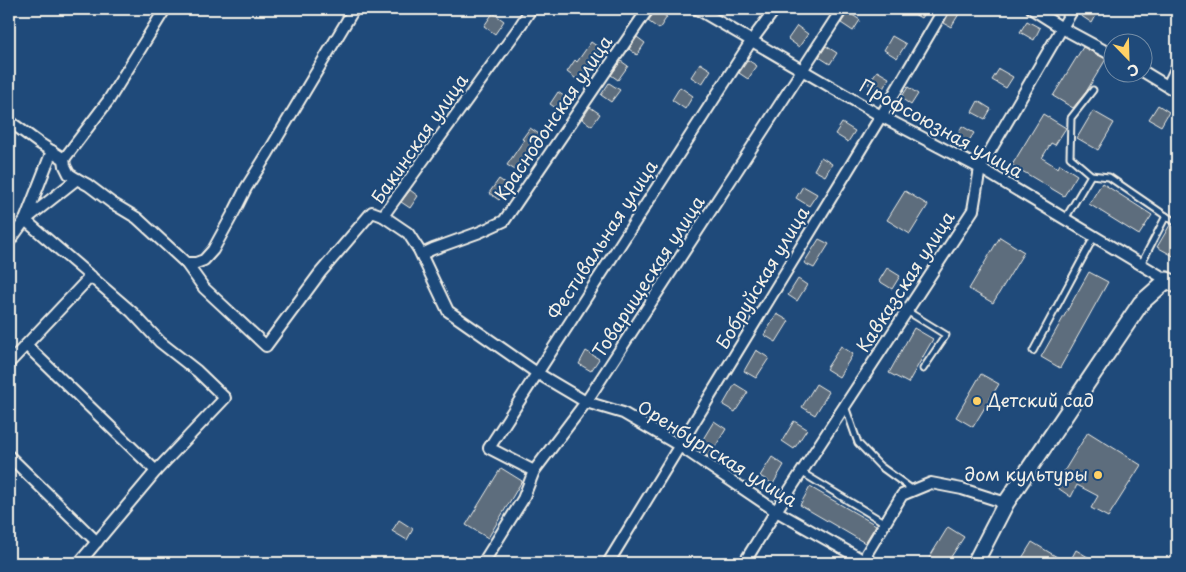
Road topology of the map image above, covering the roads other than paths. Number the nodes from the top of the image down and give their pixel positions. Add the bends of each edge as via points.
1 (165, 9) edge
2 (354, 9) edge
3 (531, 9) edge
4 (648, 9) edge
5 (697, 9) edge
6 (775, 9) edge
7 (842, 9) edge
8 (944, 9) edge
9 (1032, 9) edge
10 (1073, 9) edge
11 (1062, 28) junction
12 (752, 40) junction
13 (1104, 51) edge
14 (1177, 68) edge
15 (804, 70) junction
16 (1154, 78) edge
17 (1168, 86) junction
18 (1093, 90) dead end
19 (1177, 92) edge
20 (881, 116) junction
21 (9, 121) edge
22 (52, 152) junction
23 (64, 159) junction
24 (980, 168) junction
25 (1091, 176) junction
26 (77, 179) junction
27 (383, 216) junction
28 (1166, 216) junction
29 (1065, 219) junction
30 (25, 220) junction
31 (1177, 223) edge
32 (1094, 236) junction
33 (9, 242) edge
34 (422, 254) junction
35 (186, 263) junction
36 (1141, 264) junction
37 (91, 276) junction
38 (1172, 283) edge
39 (448, 311) joint
40 (907, 311) junction
41 (26, 345) junction
42 (1034, 351) dead end
43 (9, 363) edge
44 (923, 369) dead end
45 (537, 373) junction
46 (586, 402) junction
47 (845, 405) junction
48 (680, 446) junction
49 (9, 456) edge
50 (156, 471) junction
51 (534, 471) junction
52 (801, 472) junction
53 (914, 490) junction
54 (1006, 503) junction
55 (776, 511) junction
56 (885, 523) junction
57 (97, 542) junction
58 (79, 563) edge
59 (483, 563) edge
60 (608, 563) edge
61 (744, 563) edge
62 (868, 563) edge
63 (975, 563) edge

1 - 23 street via 108,101
2 - 35 street via 246,188 213,250 204,260
3 - 27 street, Бакинская улица
4 - 34 street, Краснодонская улица via 504,221
5 - 12 street, Профсоюзная улица
6 - 12 street, Фестивальная улица
7 - 15 street, Товарищеская улица
8 - 20 street, Бобруйская улица
9 - 11 street
10 - 11 street, Кавказская улица
11 - 13 street
11 - 24 street, Кавказская улица
12 - 15 street, Профсоюзная улица
12 - 45 street, Фестивальная улица
14 - 17 street
15 - 20 street, Профсоюзная улица
15 - 46 street, Товарищеская улица
16 - 17 street
17 - 19 street
18 - 25 lane via 1071,118 1070,157
20 - 24 street, Профсоюзная улица
20 - 48 street, Бобруйская улица
21 - 22 street
22 - 23 street
22 - 30 street
23 - 26 street via 69,174
24 - 29 street, Профсоюзная улица
24 - 40 street, Кавказская улица via 973,210
25 - 28 lane via 1109,177
25 - 29 lane
26 - 30 street
26 - 35 street via 137,218
27 - 34 street, Бакинская улица via 408,233
27 - 35 street via 372,212 320,273 266,346 204,288
28 - 31 lane
28 - 36 lane
29 - 32 street, Профсоюзная улица
30 - 33 street
30 - 37 street
32 - 36 street, Профсоюзная улица
32 - 42 lane
34 - 39 street, Бакинская улица
36 - 38 street, Профсоюзная улица
37 - 41 street
37 - 50 street via 225,398
38 - 54 main road via 1141,303
39 - 45 street, Оренбургская улица
40 - 44 lane via 946,335
40 - 47 street, Кавказская улица
41 - 43 street
41 - 50 street
45 - 46 street, Оренбургская улица
45 - 51 street, Фестивальная улица via 489,448
46 - 48 street, Оренбургская улица via 623,413
46 - 51 street, Товарищеская улица
47 - 52 street, Кавказская улица
47 - 53 lane via 858,443 880,466
48 - 55 street, Оренбургская улица
48 - 60 street, Бобруйская улица
49 - 57 street
50 - 57 street
51 - 59 street, Товарищеская улица via 522,500
52 - 55 street, Кавказская улица
52 - 56 lane
53 - 54 street via 930,483 962,488
53 - 56 street via 902,495
54 - 63 main road
55 - 61 street, Кавказская улица
55 - 62 street, Оренбургская улица
56 - 62 street via 867,553
57 - 58 street

